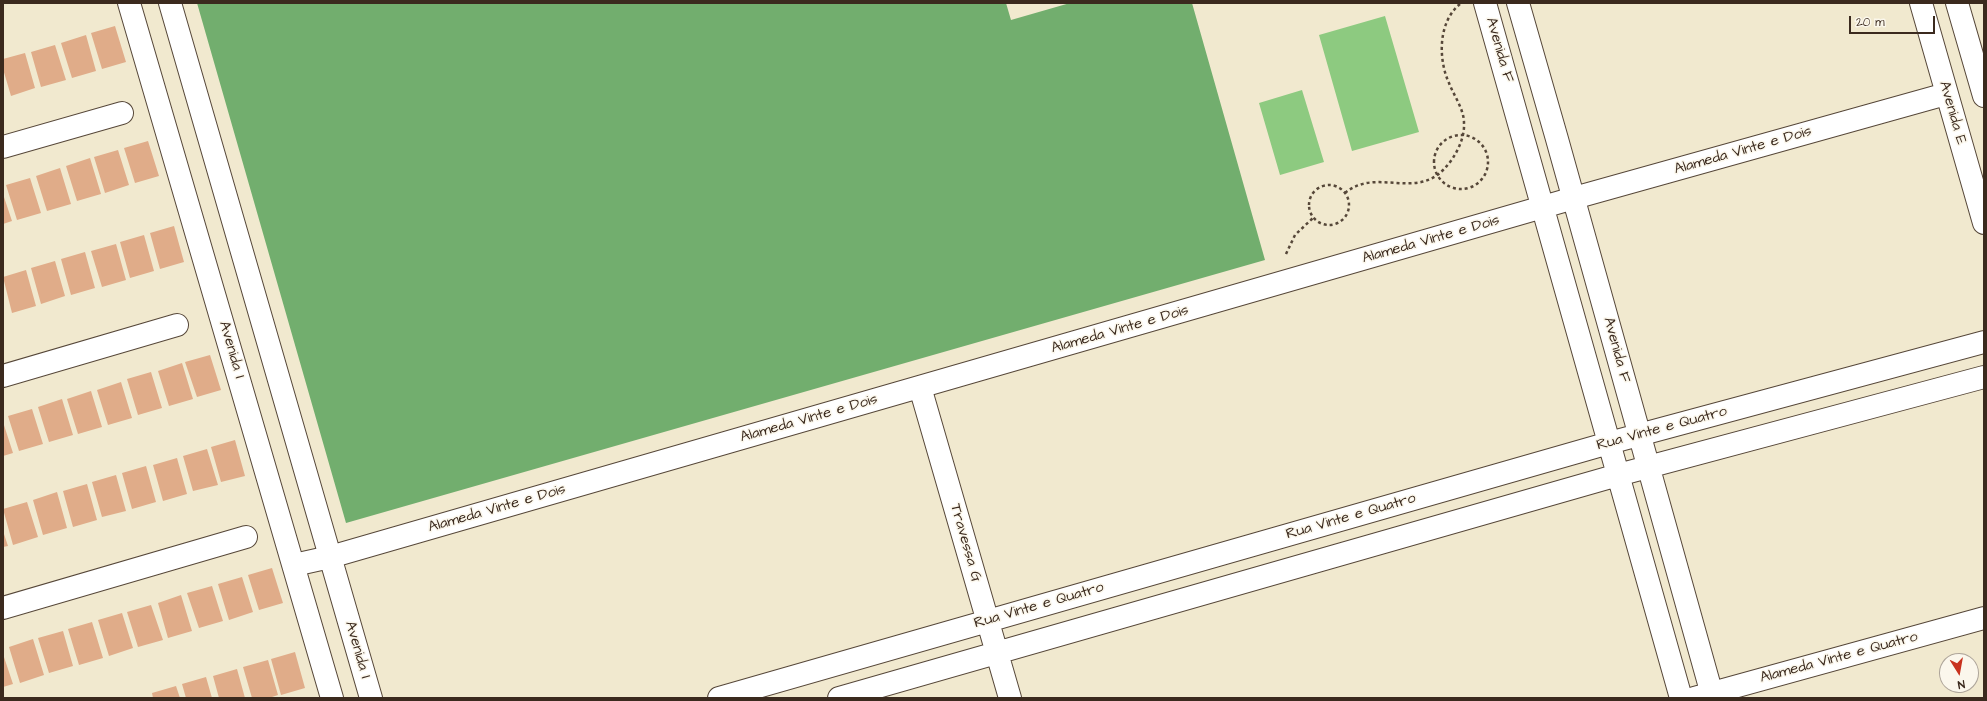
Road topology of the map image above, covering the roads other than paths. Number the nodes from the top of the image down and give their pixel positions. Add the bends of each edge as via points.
1 (129, 3) edge
2 (170, 3) edge
3 (1485, 3) edge
4 (1518, 3) edge
5 (1920, 3) edge
6 (1957, 3) edge
7 (1981, 72) edge
8 (1946, 94) junction
9 (1984, 96) edge
10 (122, 113) dead end
11 (3, 147) edge
12 (1574, 198) junction
13 (1543, 208) junction
14 (1984, 223) edge
15 (177, 325) dead end
16 (1984, 342) edge
17 (3, 376) edge
18 (1984, 377) edge
19 (920, 387) junction
20 (1639, 435) junction
21 (1609, 443) junction
22 (1648, 467) junction
23 (1618, 475) junction
24 (246, 537) dead end
25 (330, 557) junction
26 (294, 565) junction
27 (3, 608) edge
28 (1984, 618) edge
29 (988, 621) junction
30 (997, 653) junction
31 (1707, 696) edge
32 (332, 698) edge
33 (371, 698) edge
34 (719, 698) edge
35 (839, 698) edge
36 (1010, 698) edge
37 (1681, 698) edge

1 - 26 street, Avenida I
2 - 25 street, Avenida I
3 - 13 street, Avenida F
4 - 12 street, Avenida F
5 - 8 street, Avenida E
6 - 7 street
7 - 9 street
8 - 12 street, Alameda Vinte e Dois
8 - 14 street, Avenida E
10 - 11 street
12 - 13 street, Alameda Vinte e Dois
12 - 20 street, Avenida F
13 - 19 street, Alameda Vinte e Dois
13 - 21 street, Avenida F
15 - 17 street
16 - 20 street, Rua Vinte e Quatro
18 - 22 street
19 - 25 street, Alameda Vinte e Dois
19 - 29 street, Travessa G
20 - 21 street, Rua Vinte e Quatro
20 - 22 street, Avenida F
21 - 23 street, Avenida F
21 - 29 street, Rua Vinte e Quatro
22 - 23 street
22 - 31 street, Avenida F
23 - 30 street
23 - 37 street, Avenida F
24 - 27 street
25 - 26 street, Alameda Vinte e Dois
25 - 33 street, Avenida I
26 - 32 street, Avenida I
28 - 31 street, Alameda Vinte e Quatro
29 - 30 street, Travessa G
29 - 34 street, Rua Vinte e Quatro
30 - 35 street
30 - 36 street, Travessa G

